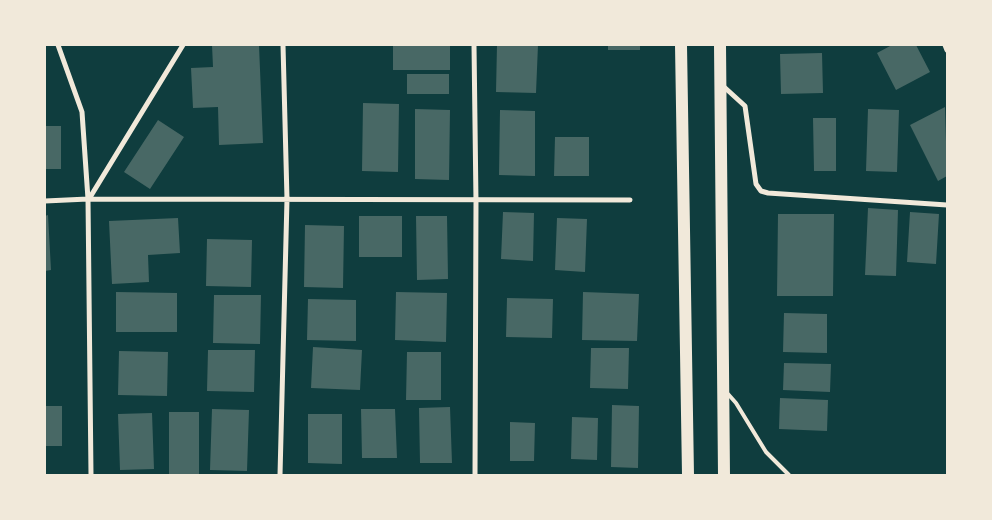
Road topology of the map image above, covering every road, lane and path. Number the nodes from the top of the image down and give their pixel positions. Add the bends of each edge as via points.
1 (58, 45) edge
2 (183, 45) edge
3 (283, 45) edge
4 (474, 45) edge
5 (681, 45) edge
6 (720, 45) edge
7 (945, 45) edge
8 (947, 50) edge
9 (721, 84) junction
10 (88, 199) junction
11 (287, 199) junction
12 (630, 200) dead end
13 (45, 201) edge
14 (476, 202) junction
15 (947, 205) edge
16 (723, 389) junction
17 (90, 475) edge
18 (280, 475) edge
19 (475, 475) edge
20 (688, 475) edge
21 (724, 475) edge
22 (789, 475) edge

1 - 10 street via 82,112
2 - 10 street
3 - 11 street
4 - 14 street
5 - 20 main road
6 - 9 main road
7 - 8 street
9 - 15 street via 745,106 756,184 760,191
9 - 16 main road
10 - 11 street
10 - 13 street
10 - 17 street
11 - 14 street
11 - 18 street
12 - 14 street
14 - 19 street
16 - 21 main road
16 - 22 lane via 736,403 766,452

